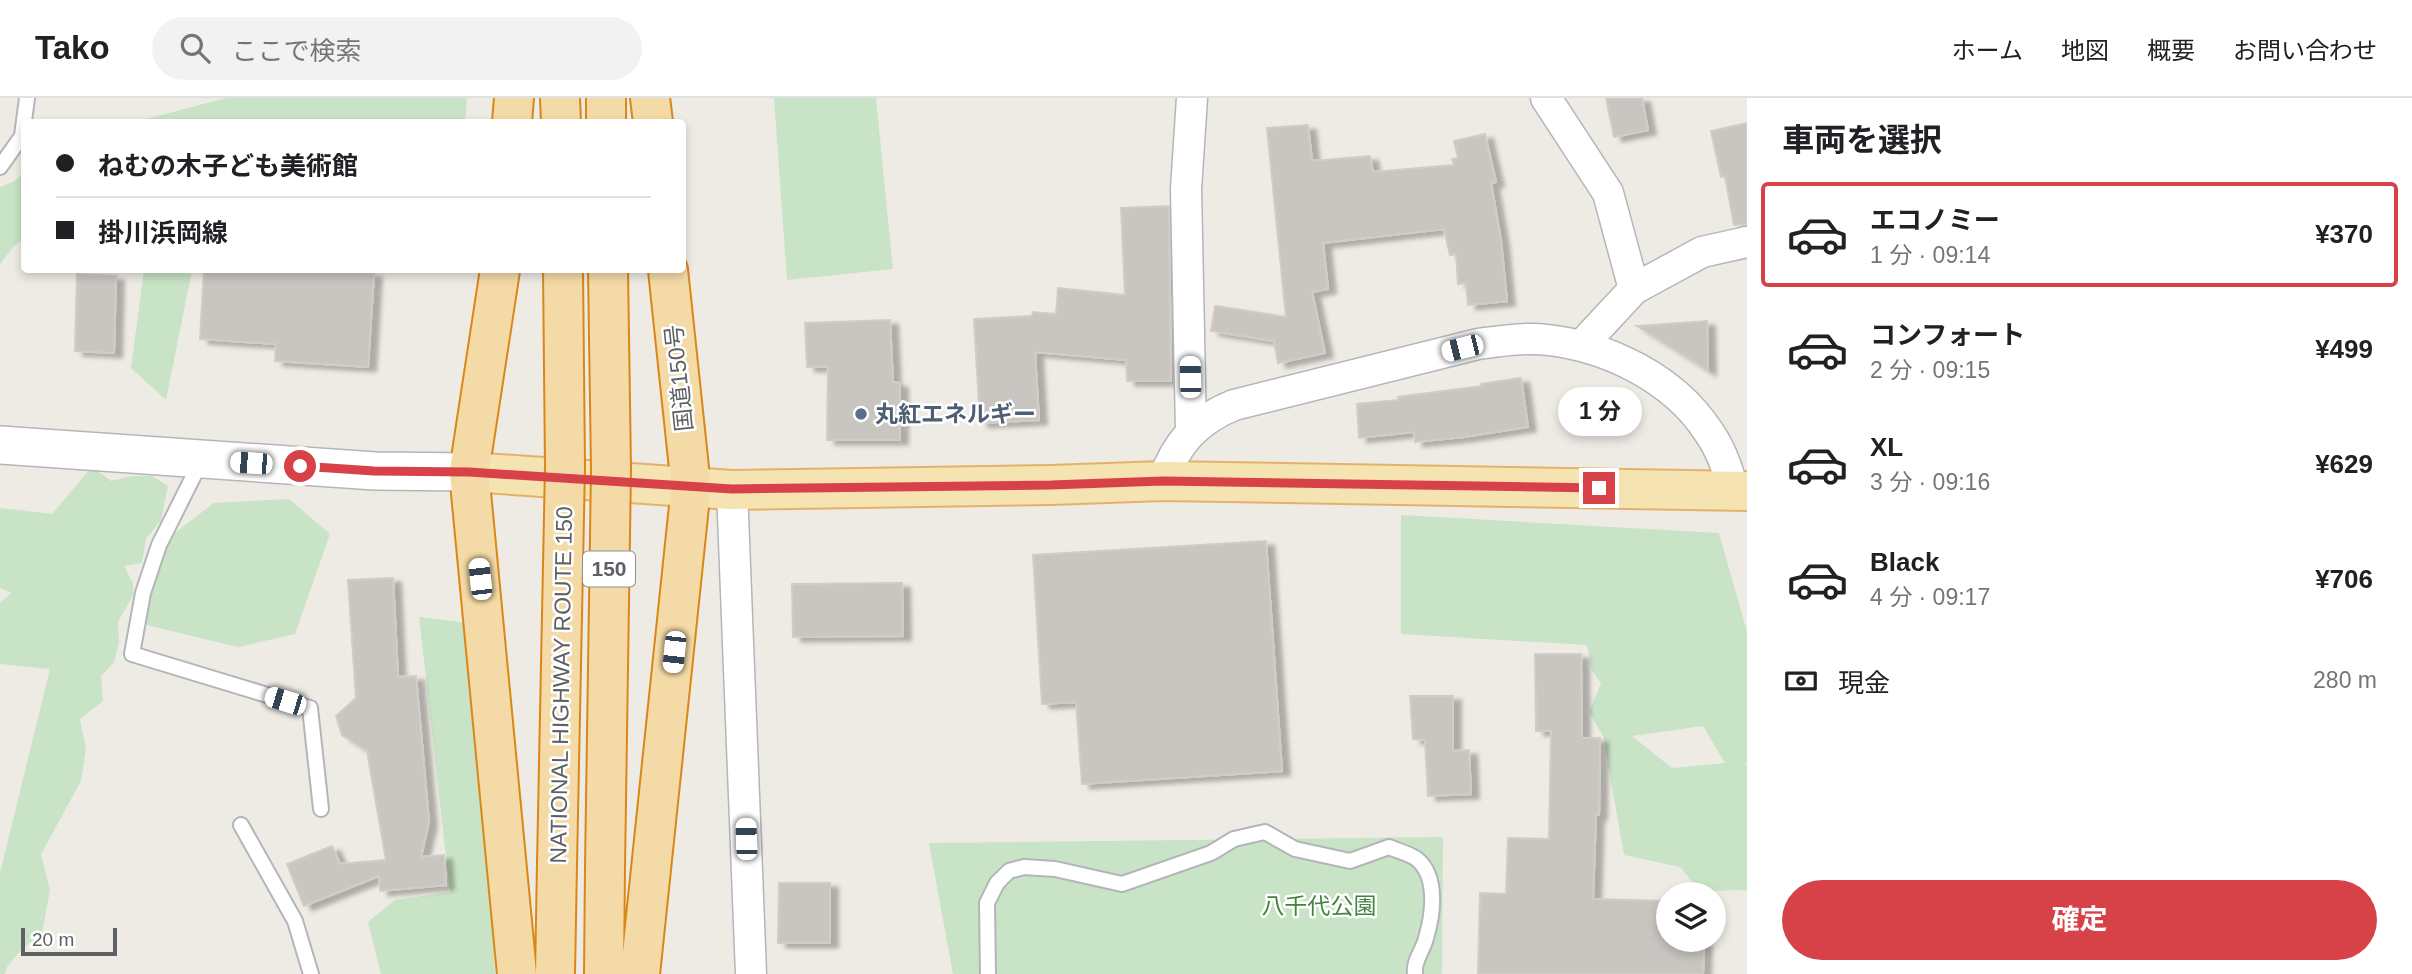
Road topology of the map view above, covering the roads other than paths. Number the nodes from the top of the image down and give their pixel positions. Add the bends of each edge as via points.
1 (27, 98) edge
2 (514, 98) edge
3 (560, 98) edge
4 (606, 98) edge
5 (650, 98) edge
6 (1192, 98) edge
7 (1546, 98) edge
8 (24, 119) edge
9 (512, 119) edge
10 (561, 119) edge
11 (606, 119) edge
12 (653, 119) edge
13 (21, 137) edge
14 (0, 167) edge
15 (1747, 242) edge
16 (500, 273) edge
17 (563, 273) edge
18 (608, 273) edge
19 (668, 273) edge
20 (1634, 289) junction
21 (1581, 346) junction
22 (1191, 431) junction
23 (0, 445) edge
24 (202, 459) junction
25 (469, 472) junction
26 (1163, 481) junction
27 (691, 487) junction
28 (732, 489) junction
29 (1740, 490) edge
30 (321, 809) dead end
31 (241, 825) dead end
32 (311, 974) edge
33 (517, 974) edge
34 (555, 974) edge
35 (604, 974) edge
36 (640, 974) edge
37 (751, 974) edge
38 (989, 974) edge
39 (1415, 974) edge

1 - 8 lane
2 - 9 highway
3 - 10 highway
4 - 11 highway
5 - 12 highway
6 - 22 street via 1186,189
7 - 20 street via 1608,193
13 - 14 lane
15 - 20 street via 1702,252
16 - 25 highway
17 - 34 highway, NATIONAL HIGHWAY ROUTE 150 / 150, bridge via 565,466
18 - 35 highway, NATIONAL HIGHWAY ROUTE 150 / 150, bridge via 611,469
19 - 27 highway, 国道150号
20 - 21 street
21 - 22 street via 1547,340 1478,344 1234,405
21 - 29 street via 1634,366 1680,398 1709,431
22 - 26 street via 1169,462
23 - 24 street
24 - 25 street via 374,471
24 - 30 lane via 159,545 143,593 132,654 310,708
25 - 27 main road
25 - 33 highway
26 - 28 main road
26 - 29 main road
27 - 28 main road
27 - 36 highway, 国道150号
28 - 37 street
31 - 32 lane via 295,921
38 - 39 lane via 987,903 1009,871 1055,869 1122,884 1211,853 1234,839 1265,832 1295,849 1350,861 1389,847 1417,859 1429,875 1432,890 1426,938

